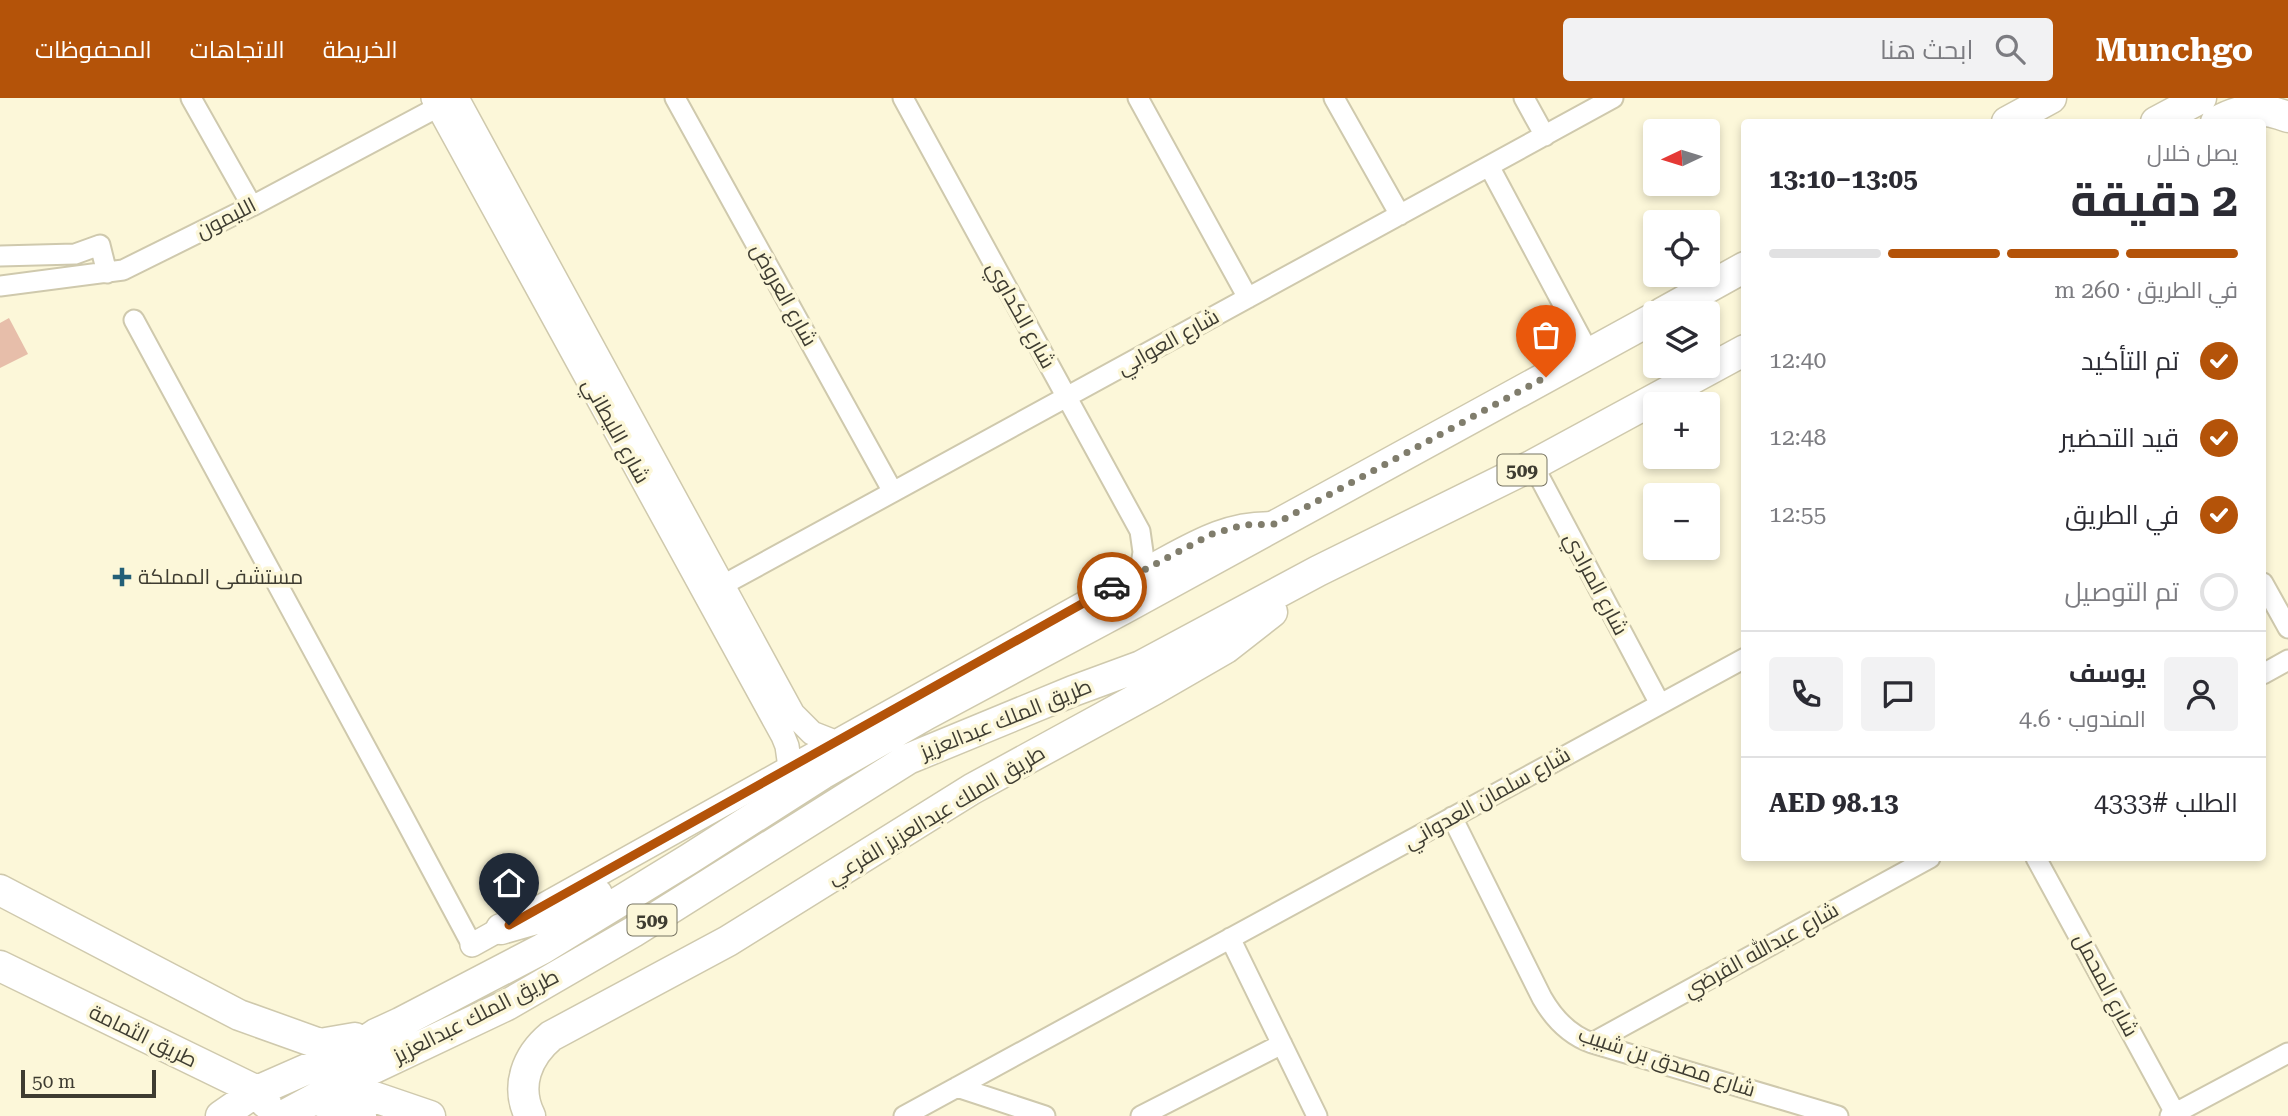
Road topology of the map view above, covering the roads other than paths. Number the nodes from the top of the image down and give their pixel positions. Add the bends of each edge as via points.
1 (191, 98) edge
2 (676, 98) edge
3 (902, 98) edge
4 (1138, 98) edge
5 (1334, 98) edge
6 (1524, 98) edge
7 (1613, 98) edge
8 (2201, 98) edge
9 (2285, 98) edge
10 (2047, 99) edge
11 (443, 101) edge
12 (2288, 103) edge
13 (2288, 117) edge
14 (2012, 119) edge
15 (2162, 119) edge
16 (2222, 119) edge
17 (1545, 136) junction
18 (1489, 166) junction
19 (252, 206) junction
20 (1400, 215) junction
21 (0, 256) edge
22 (1741, 269) edge
23 (107, 273) junction
24 (0, 286) edge
25 (1248, 298) junction
26 (1684, 301) edge
27 (134, 320) dead end
28 (1643, 324) edge
29 (1741, 352) edge
30 (1589, 353) junction
31 (1067, 397) junction
32 (1533, 465) junction
33 (893, 492) junction
34 (1275, 524) junction
35 (1140, 531) junction
36 (1176, 553) junction
37 (1140, 572) junction
38 (1295, 584) junction
39 (723, 585) junction
40 (2266, 588) edge
41 (2288, 628) edge
42 (1741, 660) edge
43 (2288, 660) edge
44 (2266, 672) edge
45 (1660, 704) junction
46 (835, 742) junction
47 (790, 768) junction
48 (1452, 817) junction
49 (689, 859) junction
50 (1925, 861) edge
51 (2038, 861) edge
52 (0, 890) edge
53 (501, 929) junction
54 (1230, 938) junction
55 (472, 945) joint
56 (0, 965) edge
57 (376, 1034) junction
58 (1592, 1043) junction
59 (1282, 1044) junction
60 (2288, 1053) edge
61 (957, 1087) junction
62 (257, 1091) junction
63 (327, 1092) junction
64 (1789, 1109) edge
65 (2172, 1115) edge
66 (221, 1116) edge
67 (278, 1116) edge
68 (283, 1116) edge
69 (361, 1116) edge
70 (430, 1116) edge
71 (530, 1116) edge
72 (904, 1116) edge
73 (1045, 1116) edge
74 (1141, 1116) edge
75 (1317, 1116) edge
76 (1838, 1116) edge

1 - 19 street
2 - 33 street, شارع العروض
3 - 31 street, شارع الكداوي
4 - 25 street
5 - 20 street
6 - 17 street
7 - 17 street, شارع العوابي
8 - 15 main road
9 - 12 street
10 - 14 main road
11 - 19 street, الليمون
11 - 39 street, شارع الليطاني
11 - 47 street, شارع الليطاني via 783,736
13 - 16 main road via 2251,110
17 - 18 street, شارع العوابي
18 - 20 street, شارع العوابي
18 - 30 street
19 - 23 street, الليمون via 123,270
20 - 25 street, شارع العوابي
21 - 23 street via 75,254 100,245
22 - 26 main road
23 - 24 street, الليمون
25 - 31 street, شارع العوابي
27 - 55 street
28 - 30 main road, طريق الملك عبدالعزيز / 509
29 - 32 main road, طريق الملك عبدالعزيز / 509
30 - 34 main road, طريق الملك عبدالعزيز / 509
31 - 33 street, شارع العوابي
31 - 35 street, شارع الكداوي
32 - 38 main road, طريق الملك عبدالعزيز / 509
32 - 45 street, شارع المرادي
33 - 39 street, شارع العوابي
34 - 36 street via 1227,528
34 - 49 main road, طريق الملك عبدالعزيز / 509 via 927,713
35 - 36 street, شارع الكداوي
35 - 37 street, شارع الكداوي
36 - 37 street
37 - 46 street
38 - 63 main road, طريق الملك عبدالعزيز / 509 via 1141,666 908,759 633,932 507,1005
38 - 71 main road, طريق الملك عبدالعزيز الفرعي via 1270,615 1226,648 972,789 728,942 541,1044 526,1068 523,1096
39 - 46 street, شارع الليطاني via 793,714 812,733
40 - 41 street
42 - 45 street, شارع سلمان العدواني
43 - 44 street
45 - 48 street, شارع سلمان العدواني
46 - 47 street
47 - 53 street
48 - 54 street, شارع سلمان العدواني
48 - 58 street, شارع مصدق بن شبيب via 1548,1009 1564,1027
49 - 53 main road via 625,880 567,910
49 - 57 main road, طريق الملك عبدالعزيز / 509 via 542,949
50 - 58 street, شارع عبدالله الفرضي
51 - 65 street, شارع المحمل
52 - 57 main road, طريق الملك عبدالعزيز / 509 via 239,1015 320,1044
53 - 55 street
54 - 59 street
54 - 61 street, شارع سلمان العدواني
56 - 62 main road, طريق الثمامة
57 - 62 main road, طريق الملك عبدالعزيز / 509 via 355,1048
58 - 64 street, شارع مصدق بن شبيب
59 - 74 street
59 - 75 street
60 - 65 street
61 - 72 street, شارع سلمان العدواني
61 - 73 street
62 - 66 main road, طريق الملك عبدالعزيز / 509
62 - 67 main road, طريق الثمامة
63 - 68 main road, طريق الملك عبدالعزيز / 509
63 - 69 main road
63 - 70 main road
64 - 76 street, شارع مصدق بن شبيب

